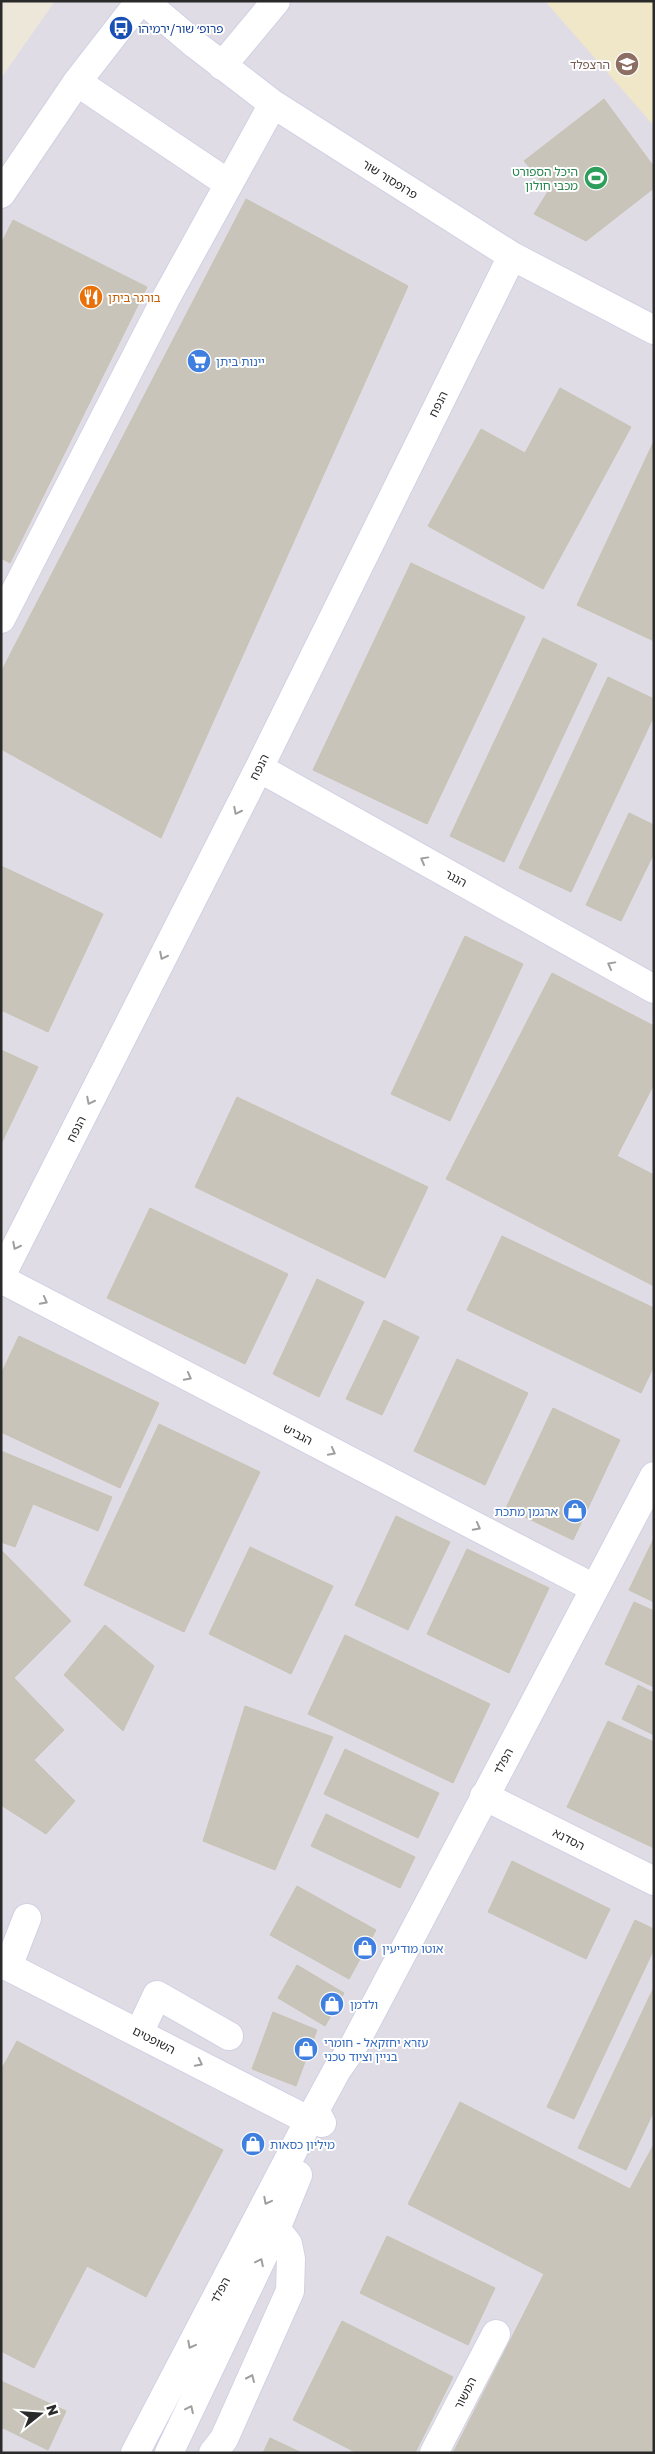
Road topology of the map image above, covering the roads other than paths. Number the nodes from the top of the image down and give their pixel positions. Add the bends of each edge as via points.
1 (140, 1) edge
2 (144, 1) edge
3 (276, 1) edge
4 (222, 66) junction
5 (77, 82) junction
6 (273, 104) junction
7 (228, 184) junction
8 (1, 194) edge
9 (512, 256) junction
10 (654, 330) edge
11 (1, 618) edge
12 (259, 768) junction
13 (654, 989) edge
14 (1, 1278) edge
15 (654, 1476) edge
16 (594, 1588) junction
17 (484, 1796) junction
18 (654, 1881) edge
19 (27, 1918) dead end
20 (4, 1965) edge
21 (139, 2033) junction
22 (229, 2036) dead end
23 (312, 2122) junction
24 (276, 2229) junction
25 (496, 2334) dead end
26 (135, 2453) edge
27 (169, 2453) edge
28 (213, 2453) edge
29 (434, 2453) edge

1 - 5 street
2 - 4 street, פרופסור שור
3 - 4 street
4 - 6 street, פרופסור שור
5 - 7 street
5 - 8 street
6 - 7 street
6 - 9 street, פרופסור שור
7 - 11 street
9 - 10 street, פרופסור שור
9 - 12 street, הנפח
13 -> 12 street, הנגר
12 -> 14 street, הנפח
14 -> 16 street, הגביש
15 - 16 street, הפלד
16 - 17 street, הפלד
17 - 18 street, הסדנא
17 - 23 street, הפלד via 353,2047 336,2070
19 - 20 street
20 - 21 street, השופטים
21 - 22 street via 157,1995
21 -> 23 street, השופטים
23 - 24 street, הפלד
23 -> 26 street, הפלד
27 -> 24 street, הפלד
28 -> 24 street via 224,2439 290,2291 288,2244
25 - 29 street, המשור

